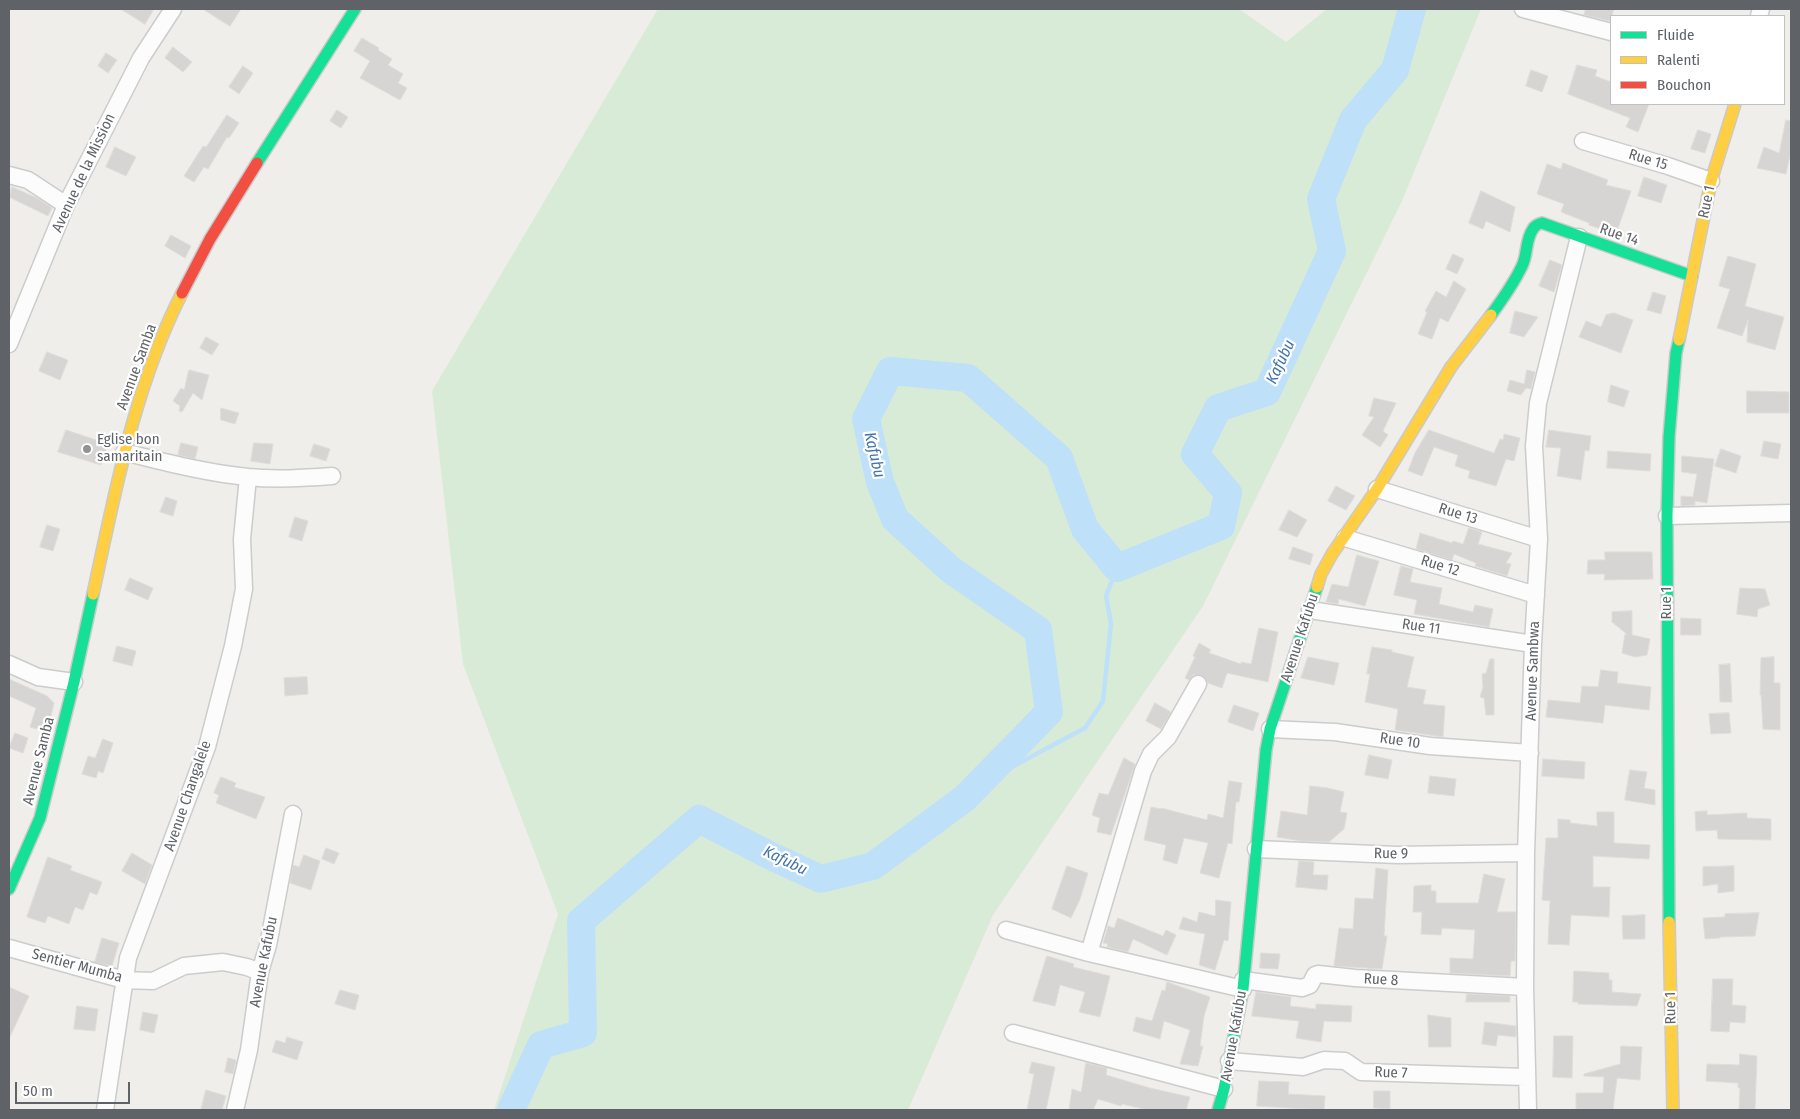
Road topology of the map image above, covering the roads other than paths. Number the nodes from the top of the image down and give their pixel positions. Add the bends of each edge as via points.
1 (173, 9) edge
2 (355, 9) edge
3 (1523, 9) edge
4 (1610, 32) edge
5 (1735, 105) edge
6 (1583, 141) dead end
7 (9, 175) edge
8 (1711, 182) junction
9 (66, 205) junction
10 (1537, 224) joint
11 (1579, 237) junction
12 (1692, 276) junction
13 (9, 344) edge
14 (124, 452) junction
15 (332, 476) dead end
16 (248, 477) junction
17 (1377, 489) junction
18 (1791, 513) edge
19 (1667, 516) junction
20 (1345, 538) junction
21 (1539, 539) junction
22 (1536, 595) junction
23 (1310, 610) junction
24 (1533, 644) junction
25 (9, 664) edge
26 (74, 682) junction
27 (1198, 684) dead end
28 (1270, 729) junction
29 (1530, 753) junction
30 (293, 814) dead end
31 (1256, 849) junction
32 (1526, 853) junction
33 (9, 889) edge
34 (1006, 930) dead end
35 (9, 948) edge
36 (1090, 953) junction
37 (260, 972) junction
38 (124, 980) junction
39 (1243, 984) junction
40 (1526, 987) junction
41 (1013, 1033) dead end
42 (1230, 1061) junction
43 (1526, 1077) junction
44 (1224, 1090) junction
45 (105, 1110) edge
46 (234, 1110) edge
47 (1218, 1110) edge
48 (1528, 1110) edge
49 (1673, 1110) edge

1 - 9 street, Avenue de la Mission via 141,58
2 - 14 street, Avenue Samba via 210,239 156,351
3 - 4 street
5 - 8 street, Rue 1
6 - 8 street, Rue 15
7 - 9 street via 28,180
8 - 12 street, Rue 1
9 - 13 street, Avenue de la Mission
10 - 11 street, Rue 14
10 - 17 street, Avenue Kafubu via 1528,239 1523,264 1500,303 1451,367
11 - 12 street, Rue 14
11 - 21 street, Avenue Sambwa via 1538,403 1534,446
12 - 19 street, Rue 1 via 1676,352 1668,436
14 - 16 street via 184,467
14 - 26 street, Avenue Samba
15 - 16 street
16 - 38 street, Avenue Changalele via 242,539 244,589 231,654 207,747 128,958
17 - 20 street, Avenue Kafubu
17 - 21 street, Rue 13
18 - 19 street
19 - 49 street, Rue 1 via 1668,891
20 - 22 street, Rue 12
20 - 23 street, Avenue Kafubu via 1321,574
21 - 22 street, Avenue Sambwa
22 - 24 street, Avenue Sambwa
23 - 24 street, Rue 11
23 - 28 street, Avenue Kafubu
24 - 29 street, Avenue Sambwa
25 - 26 street via 38,677
26 - 33 street, Avenue Samba via 40,818
27 - 36 street via 1168,737 1151,754 1144,771
28 - 29 street, Rue 10 via 1335,732 1430,746
28 - 31 street, Avenue Kafubu
29 - 32 street, Avenue Sambwa
30 - 37 street, Avenue Kafubu
31 - 32 street, Rue 9 via 1397,855
31 - 39 street, Avenue Kafubu
32 - 40 street, Avenue Sambwa
34 - 36 street, Rue 8
35 - 38 street, Sentier Mumba
36 - 39 street, Rue 8
37 - 38 street, Sentier Mumba via 223,962 184,966 153,981
37 - 46 street, Avenue Kafubu via 249,1050
38 - 45 street, Avenue Changalele
39 - 40 street, Rue 8 via 1302,988 1310,985 1314,975 1318,974
39 - 42 street, Avenue Kafubu
40 - 43 street, Avenue Sambwa
41 - 44 street
42 - 43 street, Rue 7 via 1303,1067 1324,1060 1345,1061 1361,1072
42 - 44 street, Avenue Kafubu
43 - 48 street, Avenue Sambwa
44 - 47 street, Avenue Kafubu

